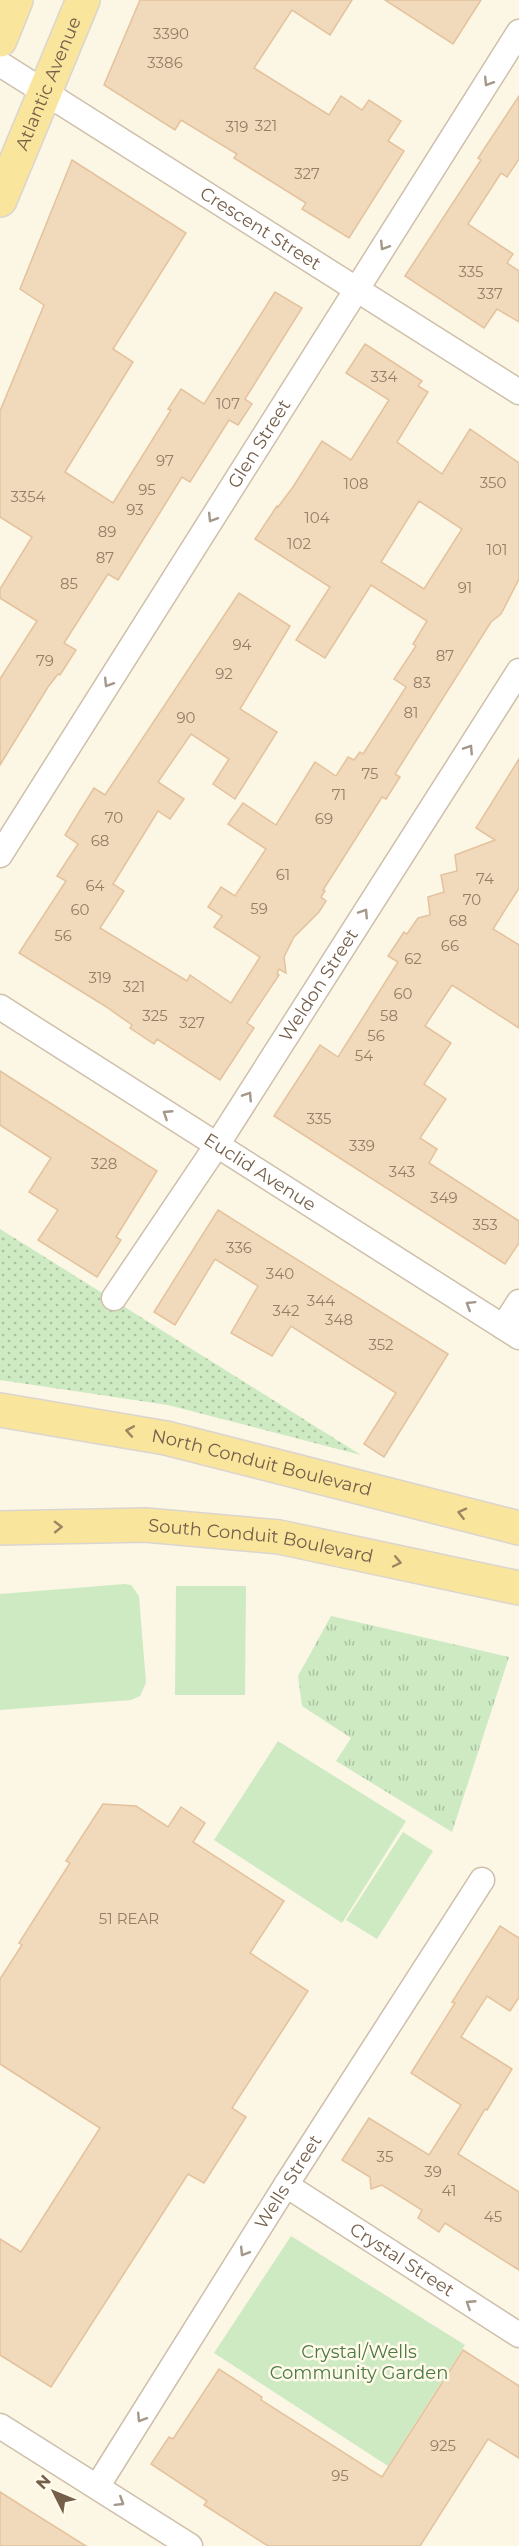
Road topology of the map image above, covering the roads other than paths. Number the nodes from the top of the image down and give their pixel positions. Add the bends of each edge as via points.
1 (16, 0) edge
2 (83, 0) edge
3 (519, 32) edge
4 (0, 40) edge
5 (0, 64) edge
6 (45, 93) junction
7 (0, 200) edge
8 (357, 288) junction
9 (519, 392) edge
10 (519, 671) edge
11 (0, 855) edge
12 (0, 1007) edge
13 (217, 1145) junction
14 (114, 1298) dead end
15 (519, 1302) edge
16 (511, 1332) edge
17 (0, 1410) edge
18 (0, 1528) edge
19 (519, 1528) edge
20 (519, 1588) edge
21 (482, 1880) dead end
22 (286, 2185) junction
23 (519, 2335) edge
24 (0, 2426) edge
25 (97, 2487) junction
26 (190, 2546) edge

1 - 4 main road
2 - 6 main road, Atlantic Avenue
3 -> 8 street, Glen Street
5 - 6 street, Crescent Street
6 - 7 main road, Atlantic Avenue
6 - 8 street, Crescent Street
8 - 9 street, Crescent Street
8 -> 11 street, Glen Street
13 -> 10 street, Weldon Street
13 -> 12 street, Euclid Avenue
13 - 14 street, Weldon Street
16 -> 13 street, Euclid Avenue
15 - 16 street
19 -> 17 main road, North Conduit Boulevard via 166,1437
18 -> 20 main road, South Conduit Boulevard via 145,1526 279,1537
21 - 22 street, Wells Street
23 -> 22 street, Crystal Street
22 -> 25 street, Wells Street
24 - 25 street
25 -> 26 street

